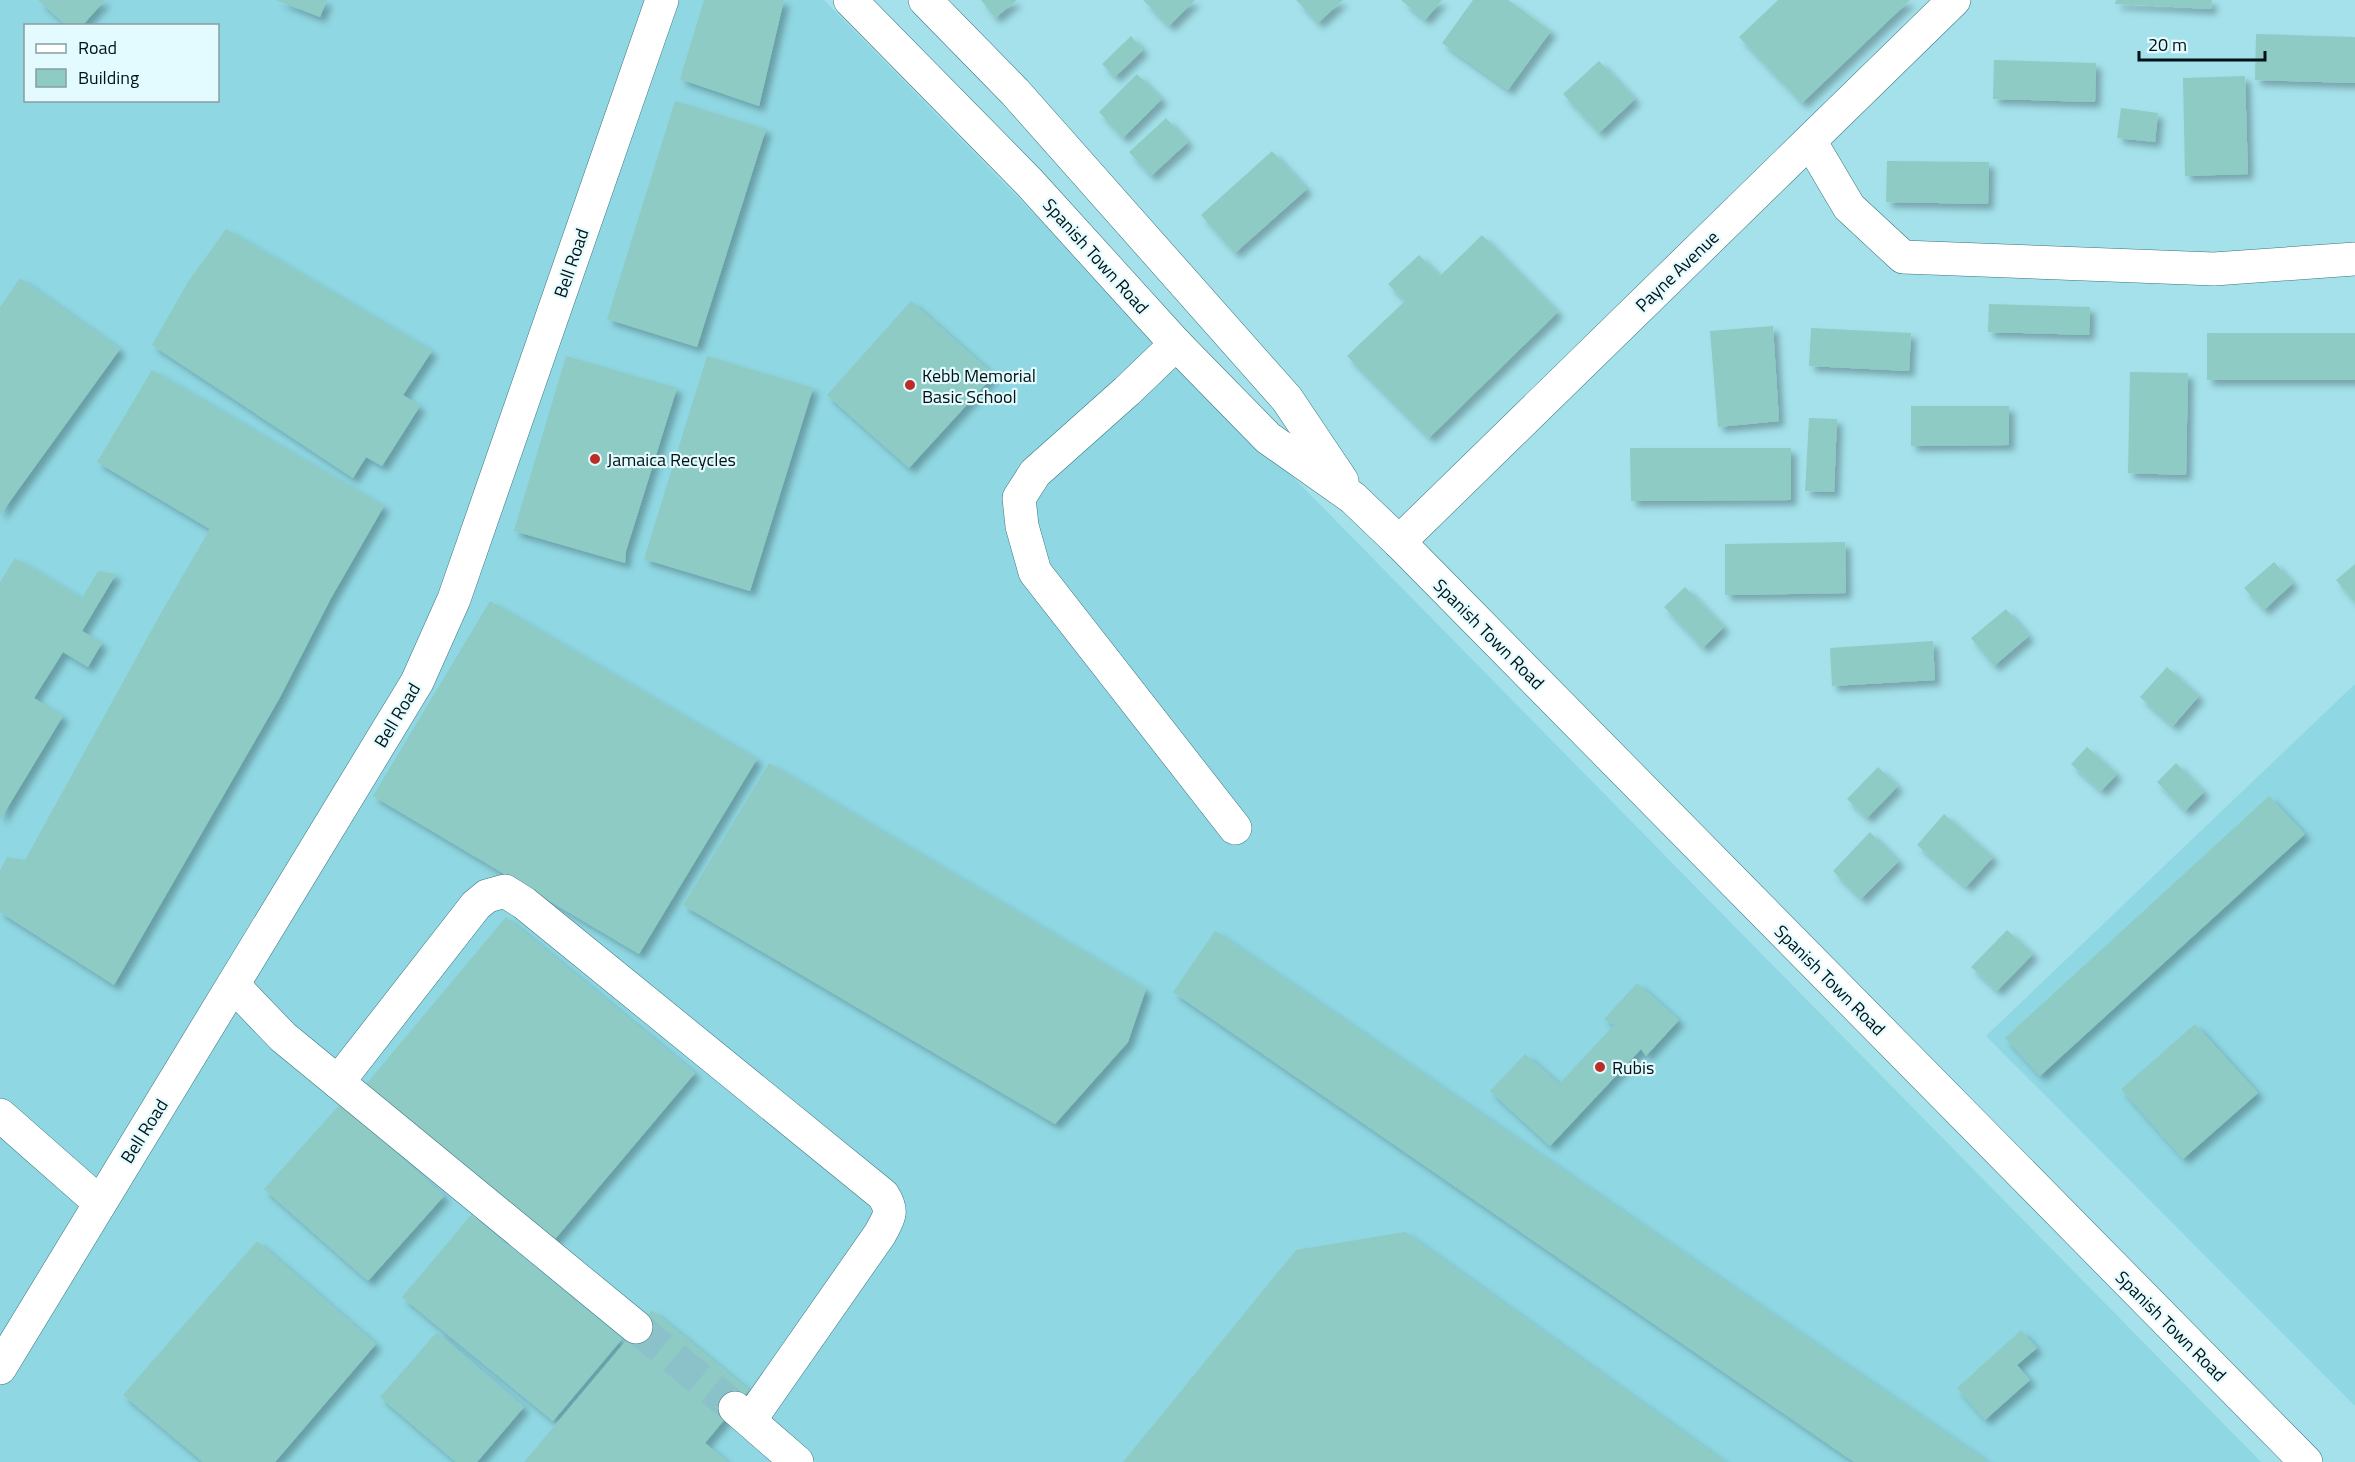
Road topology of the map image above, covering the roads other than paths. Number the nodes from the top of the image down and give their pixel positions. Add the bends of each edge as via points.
1 (662, 0) edge
2 (850, 0) edge
3 (925, 0) edge
4 (1954, 0) edge
5 (1810, 141) junction
6 (2355, 259) edge
7 (1176, 344) junction
8 (1353, 498) junction
9 (1399, 542) junction
10 (1235, 828) dead end
11 (234, 986) junction
12 (338, 1082) junction
13 (0, 1115) edge
14 (100, 1203) junction
15 (636, 1327) tunnel mouth
16 (0, 1368) edge
17 (797, 1462) edge
18 (2306, 1462) edge

1 - 11 main road, Bell Road via 454,599 417,682
2 - 7 main road, Spanish Town Road via 1029,182
3 - 8 main road, Spanish Town Road via 1015,92 1287,399
4 - 5 main road, Payne Avenue
5 - 6 main road via 1849,207 1903,257 2214,269
5 - 9 main road, Payne Avenue
7 - 8 main road, Spanish Town Road via 1268,438
7 - 10 main road via 1035,473 1019,498 1022,526 1035,572
8 - 9 main road, Spanish Town Road
9 - 18 main road, Spanish Town Road
11 - 12 main road via 283,1037
11 - 14 main road, Bell Road
12 - 15 main road
12 - 17 main road via 476,905 487,896 505,891 525,903 883,1195 890,1215 880,1234 742,1414
13 - 14 main road
14 - 16 main road, Bell Road

